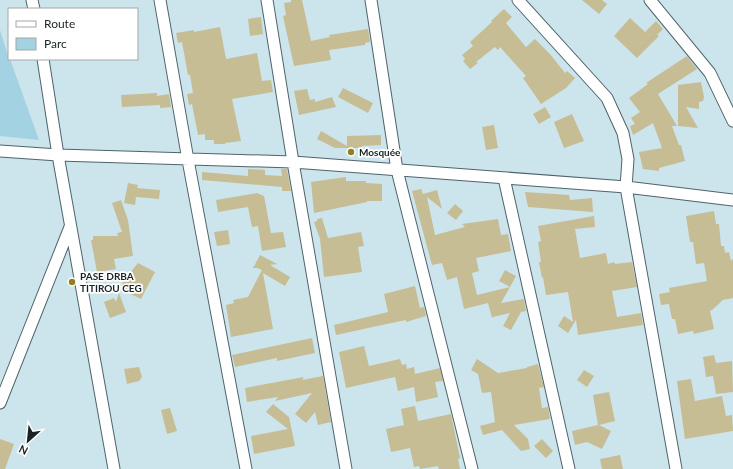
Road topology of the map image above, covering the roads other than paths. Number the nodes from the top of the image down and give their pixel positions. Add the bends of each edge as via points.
1 (160, 0) edge
2 (267, 0) edge
3 (371, 0) edge
4 (518, 0) edge
5 (650, 0) edge
6 (43, 60) edge
7 (733, 122) edge
8 (0, 151) edge
9 (58, 155) junction
10 (188, 160) junction
11 (293, 162) junction
12 (396, 170) junction
13 (504, 178) junction
14 (626, 187) junction
15 (733, 200) edge
16 (71, 226) junction
17 (0, 403) edge
18 (114, 469) edge
19 (246, 469) edge
20 (346, 469) edge
21 (472, 469) edge
22 (569, 469) edge
23 (676, 469) edge

1 - 10 street
2 - 11 street
3 - 12 street
4 - 14 street via 607,98 623,133 628,159
5 - 7 street via 710,73
6 - 9 street
8 - 9 street
9 - 10 street
9 - 16 street
10 - 11 street
10 - 19 street
11 - 12 street
11 - 20 street
12 - 13 street
12 - 21 street
13 - 14 street
13 - 22 street
14 - 15 street
14 - 23 street
16 - 17 street
16 - 18 street

